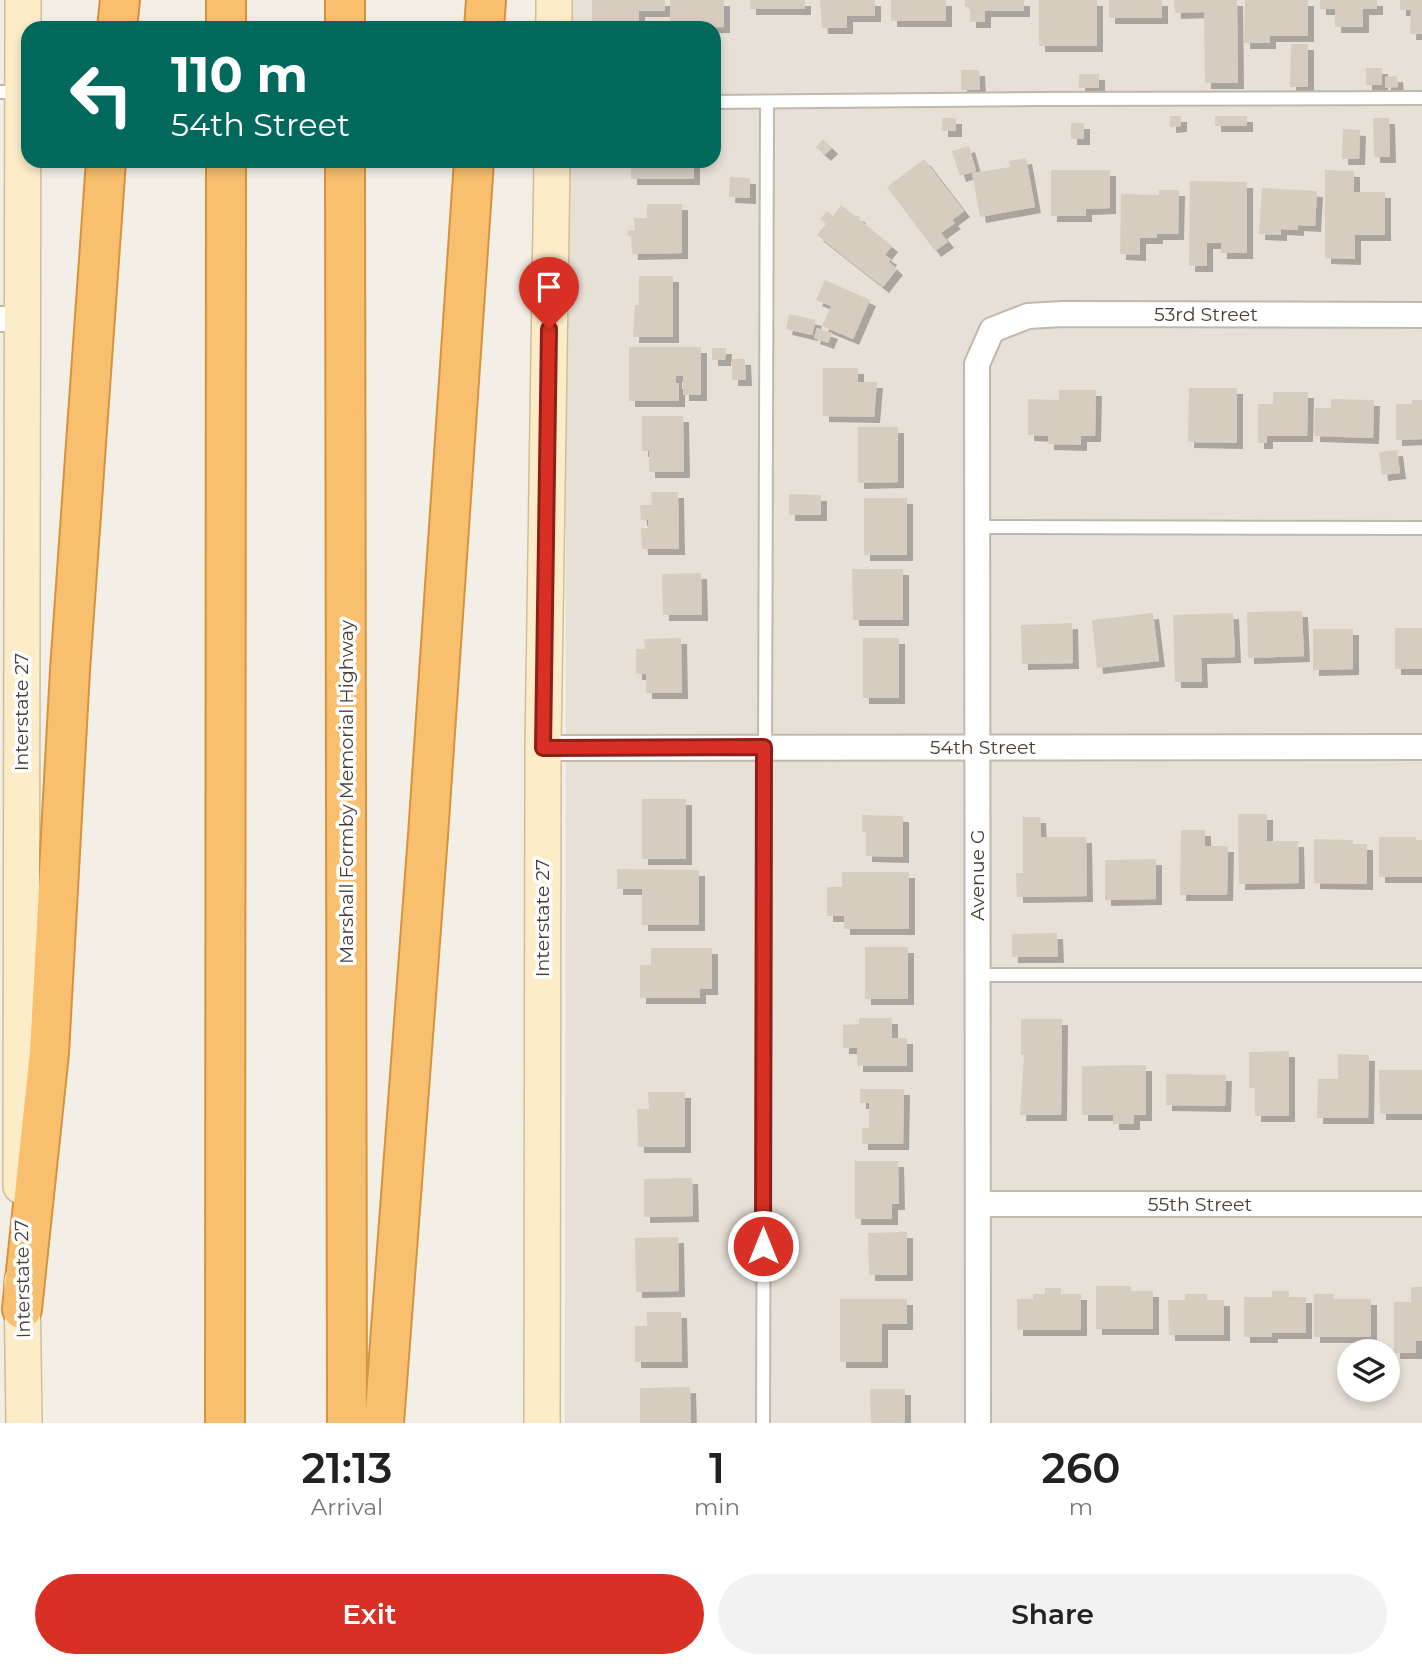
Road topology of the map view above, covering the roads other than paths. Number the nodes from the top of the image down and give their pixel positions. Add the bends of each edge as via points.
1 (23, 0) edge
2 (120, 0) edge
3 (226, 0) edge
4 (345, 0) edge
5 (486, 0) edge
6 (554, 0) edge
7 (118, 21) edge
8 (226, 21) edge
9 (345, 21) edge
10 (484, 21) edge
11 (554, 21) edge
12 (11, 92) edge
13 (1422, 98) edge
14 (721, 103) edge
15 (767, 103) junction
16 (106, 168) edge
17 (226, 168) edge
18 (345, 168) edge
19 (474, 168) edge
20 (552, 168) edge
21 (1422, 315) edge
22 (11, 319) edge
23 (992, 330) joint
24 (977, 527) junction
25 (1422, 528) edge
26 (977, 746) junction
27 (764, 747) junction
28 (1422, 747) edge
29 (543, 748) junction
30 (10, 754) edge
31 (978, 975) junction
32 (1422, 975) edge
33 (978, 1204) junction
34 (1422, 1204) edge
35 (22, 1309) junction
36 (24, 1423) edge
37 (225, 1423) edge
38 (347, 1423) edge
39 (384, 1423) edge
40 (541, 1423) edge
41 (763, 1423) edge
42 (978, 1423) edge

1 - 12 main road, Interstate 27
2 - 7 highway
3 - 8 highway
4 - 9 highway
5 - 10 highway
6 - 11 main road
12 - 22 main road, Interstate 27
13 - 15 lane
14 - 15 lane
15 - 27 lane
16 - 35 highway via 49,1053
17 - 37 highway
18 - 38 highway, Marshall Formby Memorial Highway
19 - 39 highway
20 - 29 main road, Interstate 27
21 - 23 street, 53rd Street via 1063,314 1028,316
22 - 30 main road, Interstate 27 via 16,530
23 - 24 street, Avenue G via 977,364
24 - 25 lane
24 - 26 street, Avenue G
26 - 27 street, 54th Street
26 - 28 street, 54th Street
26 - 31 street, Avenue G
27 - 29 street, 54th Street
27 - 41 lane
29 - 40 main road, Interstate 27
30 - 35 main road, Interstate 27
31 - 32 lane
31 - 33 street, Avenue G
33 - 34 street, 55th Street
33 - 42 street, Avenue G
35 - 36 main road, Interstate 27

